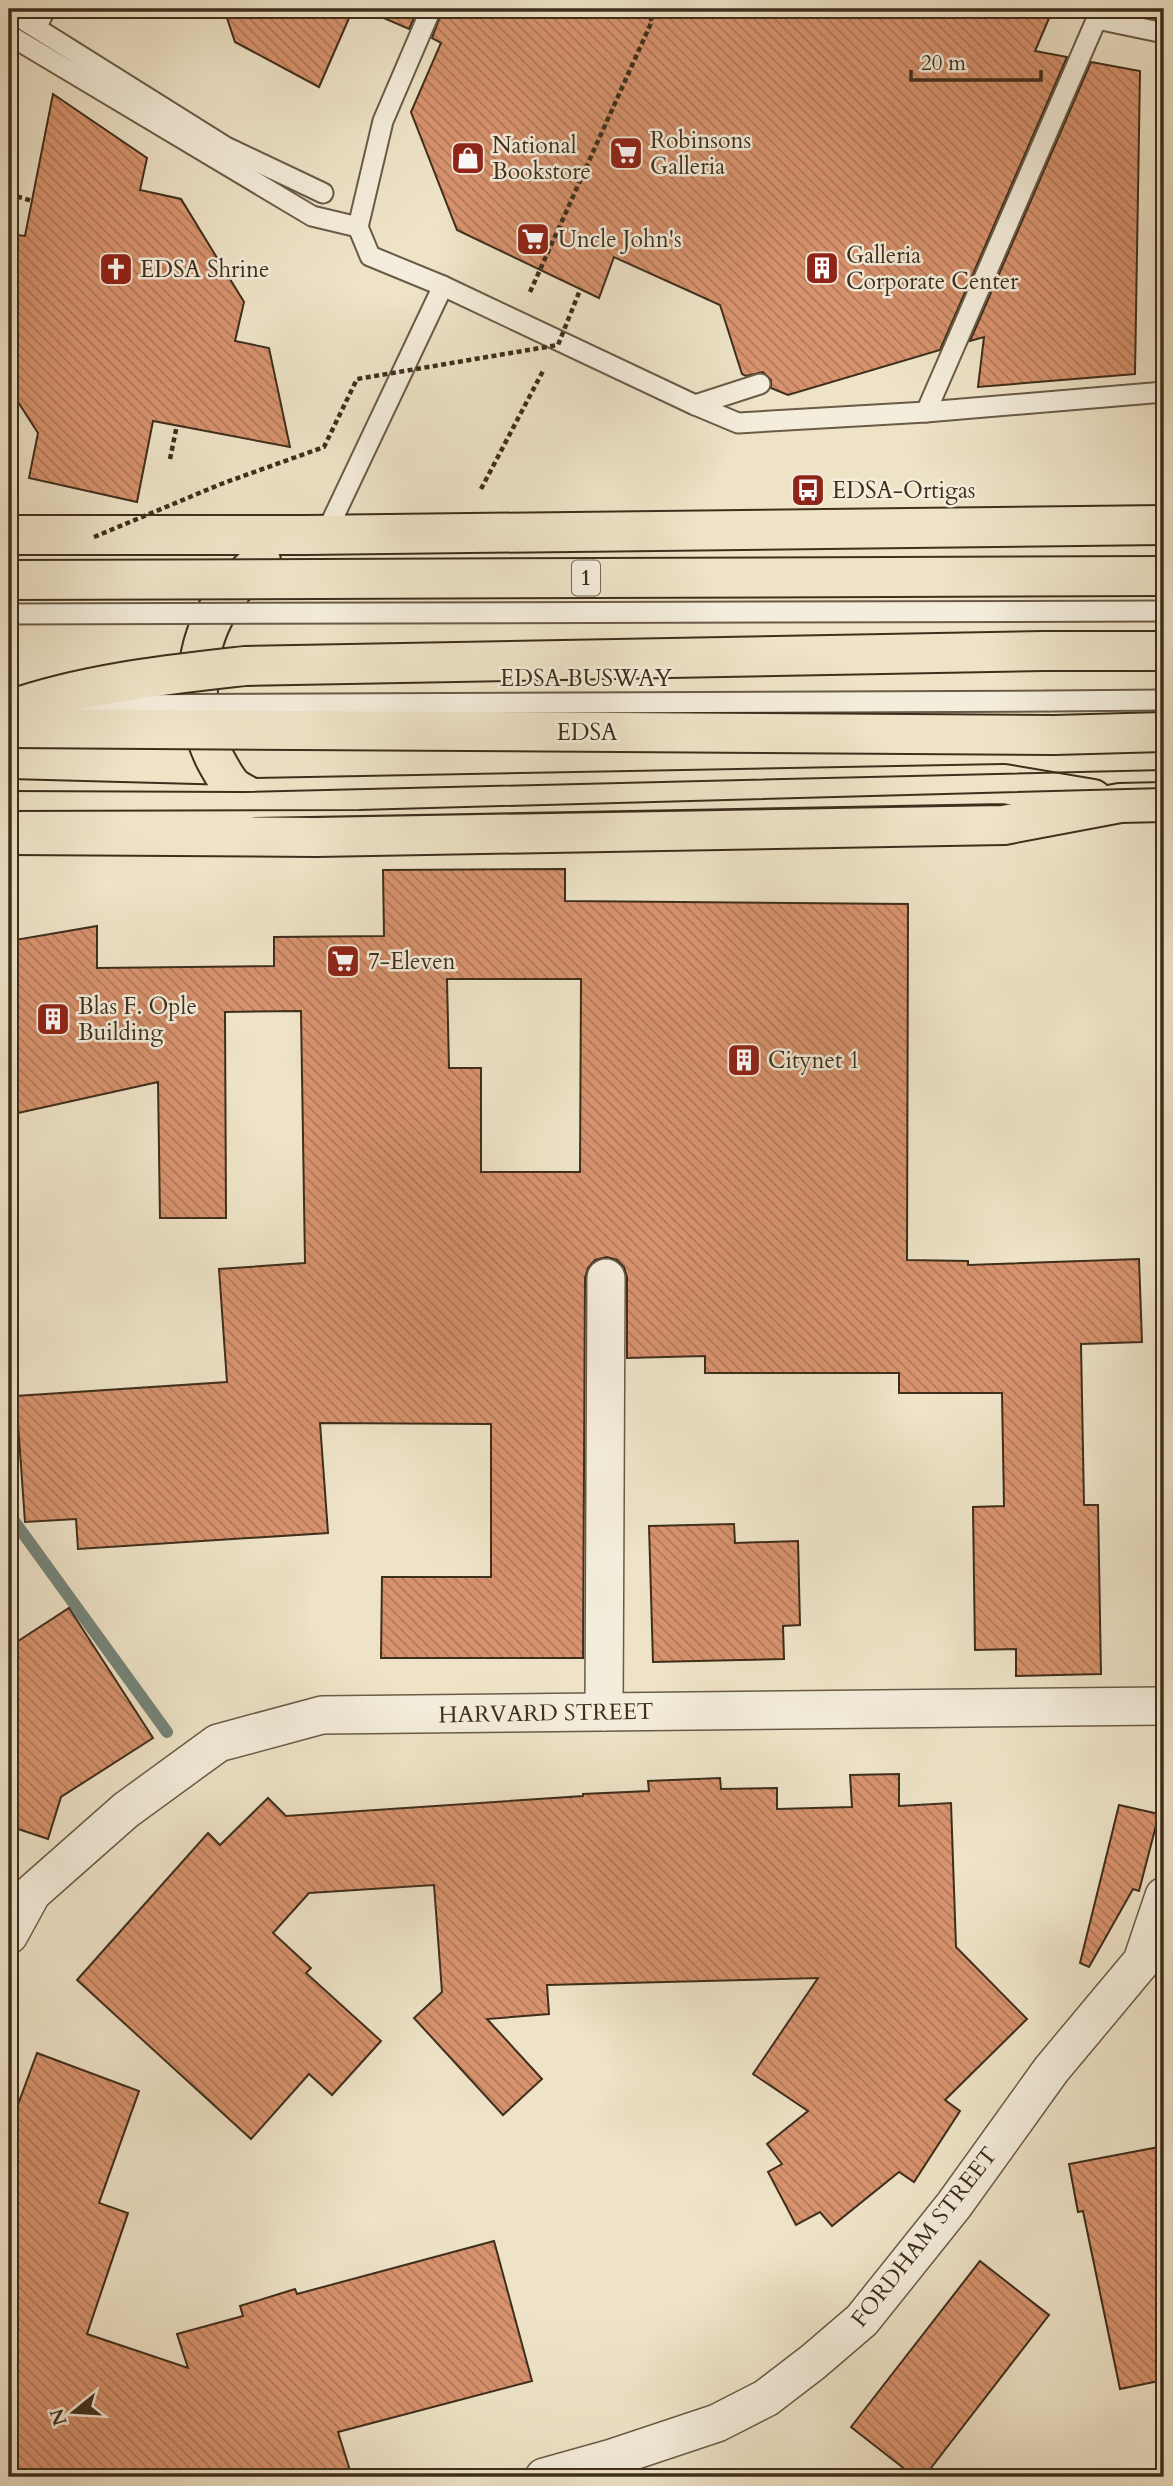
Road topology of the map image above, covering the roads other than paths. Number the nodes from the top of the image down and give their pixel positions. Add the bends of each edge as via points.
1 (431, 9) edge
2 (9, 10) edge
3 (1099, 14) edge
4 (41, 18) edge
5 (1164, 33) edge
6 (9, 35) edge
7 (323, 193) dead end
8 (358, 227) junction
9 (443, 286) junction
10 (761, 384) dead end
11 (1164, 393) edge
12 (695, 405) junction
13 (926, 412) junction
14 (1164, 525) edge
15 (14, 532) edge
16 (315, 535) junction
17 (1164, 576) edge
18 (9, 580) edge
19 (1164, 611) edge
20 (9, 614) edge
21 (1164, 651) edge
22 (1164, 700) edge
23 (9, 708) edge
24 (1052, 718) junction
25 (9, 728) edge
26 (1164, 732) edge
27 (9, 779) edge
28 (242, 792) junction
29 (9, 799) edge
30 (1164, 802) edge
31 (1119, 803) junction
32 (9, 835) edge
33 (606, 1278) dead end
34 (1164, 1706) edge
35 (604, 1712) junction
36 (20, 1889) edge
37 (1164, 1896) edge
38 (9, 1935) edge
39 (544, 2477) edge

1 - 8 lane via 383,121
2 - 4 lane
3 - 5 lane
3 - 13 lane
4 - 7 lane via 226,147
6 - 8 lane via 312,216
8 - 9 lane via 370,256
9 - 12 lane
9 - 16 lane
10 - 12 lane
11 - 13 lane
12 - 13 lane via 738,423
14 - 16 highway, 1
15 - 16 highway, 1
16 - 28 highway via 264,559 230,591 217,610 201,654 198,701 202,724 209,746
17 - 18 highway, 1, bridge
19 - 20 lane, bridge
21 - 23 highway, bridge via 245,666 139,678
22 - 24 lane, EDSA BUSWAY
23 - 24 lane, EDSA BUSWAY, bridge
24 - 25 highway, EDSA, bridge
24 - 26 highway, EDSA
27 - 28 highway
28 - 29 highway via 233,805
28 - 31 highway via 1004,784
30 - 31 highway
31 - 32 highway via 1004,825 316,837
33 - 35 street
34 - 35 street, HARVARD STREET
35 - 36 street, HARVARD STREET via 322,1715 218,1743
36 - 38 street, HARVARD STREET
37 - 39 street, FORDHAM STREET via 1142,1961 1051,2070 954,2205 862,2320 766,2398 717,2423

